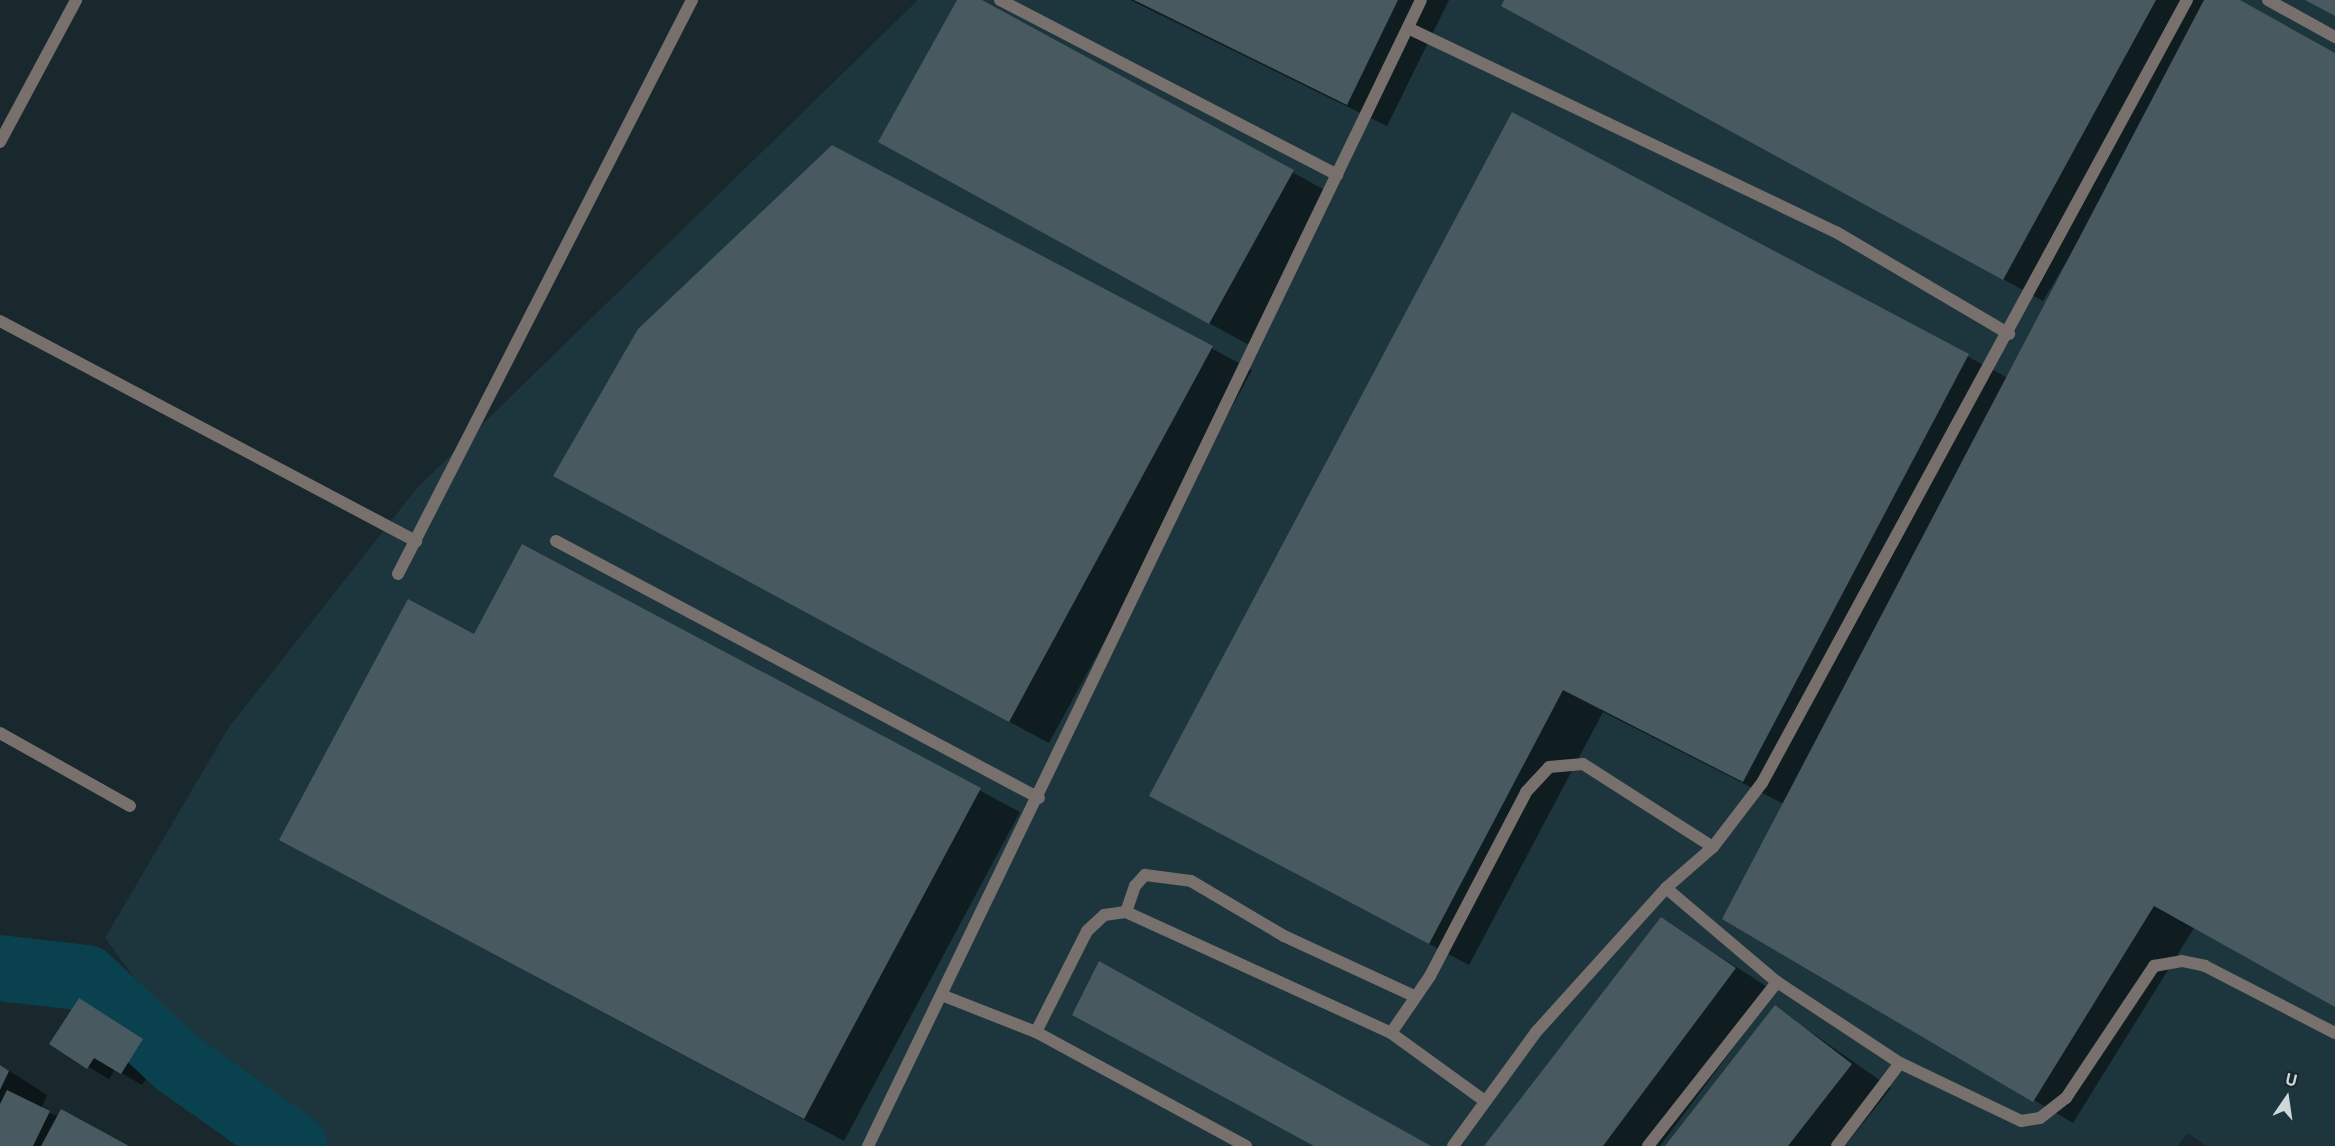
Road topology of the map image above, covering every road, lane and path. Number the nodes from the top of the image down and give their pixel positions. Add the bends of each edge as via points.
1 (76, 0) edge
2 (692, 0) edge
3 (1000, 0) edge
4 (1421, 0) edge
5 (2187, 0) edge
6 (2268, 0) edge
7 (1408, 28) junction
8 (2335, 37) edge
9 (0, 142) edge
10 (1337, 175) junction
11 (0, 321) edge
12 (2009, 334) junction
13 (556, 541) dead end
14 (416, 542) junction
15 (398, 574) dead end
16 (0, 734) edge
17 (1039, 798) junction
18 (130, 806) dead end
19 (1713, 847) junction
20 (1666, 888) junction
21 (1126, 912) junction
22 (1777, 982) junction
23 (944, 996) junction
24 (1416, 997) junction
25 (1036, 1032) junction
26 (1391, 1033) junction
27 (2335, 1034) edge
28 (1900, 1063) junction
29 (1485, 1101) junction
30 (868, 1146) edge
31 (1246, 1146) edge
32 (1454, 1146) edge
33 (1648, 1146) edge
34 (1837, 1146) edge

1 - 9 lane
2 - 14 lane
3 - 10 lane
4 - 7 lane
5 - 12 lane
6 - 8 lane
7 - 10 lane
7 - 12 lane via 1836,232
10 - 17 lane
11 - 14 lane
12 - 19 lane via 1762,783
13 - 17 lane
14 - 15 lane
16 - 18 lane
17 - 23 lane
19 - 20 lane
19 - 24 lane via 1582,764 1549,766 1526,792
20 - 22 lane
20 - 29 lane via 1537,1031
21 - 24 lane via 1135,886 1145,875 1191,881 1284,936
21 - 25 lane via 1104,915 1087,930
21 - 26 lane
22 - 28 lane
22 - 33 lane
23 - 25 lane
23 - 30 lane
24 - 26 lane
25 - 31 lane
26 - 29 lane
27 - 28 lane via 2205,966 2182,961 2154,966 2092,1067 2066,1098 2040,1118 2021,1121
28 - 34 lane
29 - 32 lane

